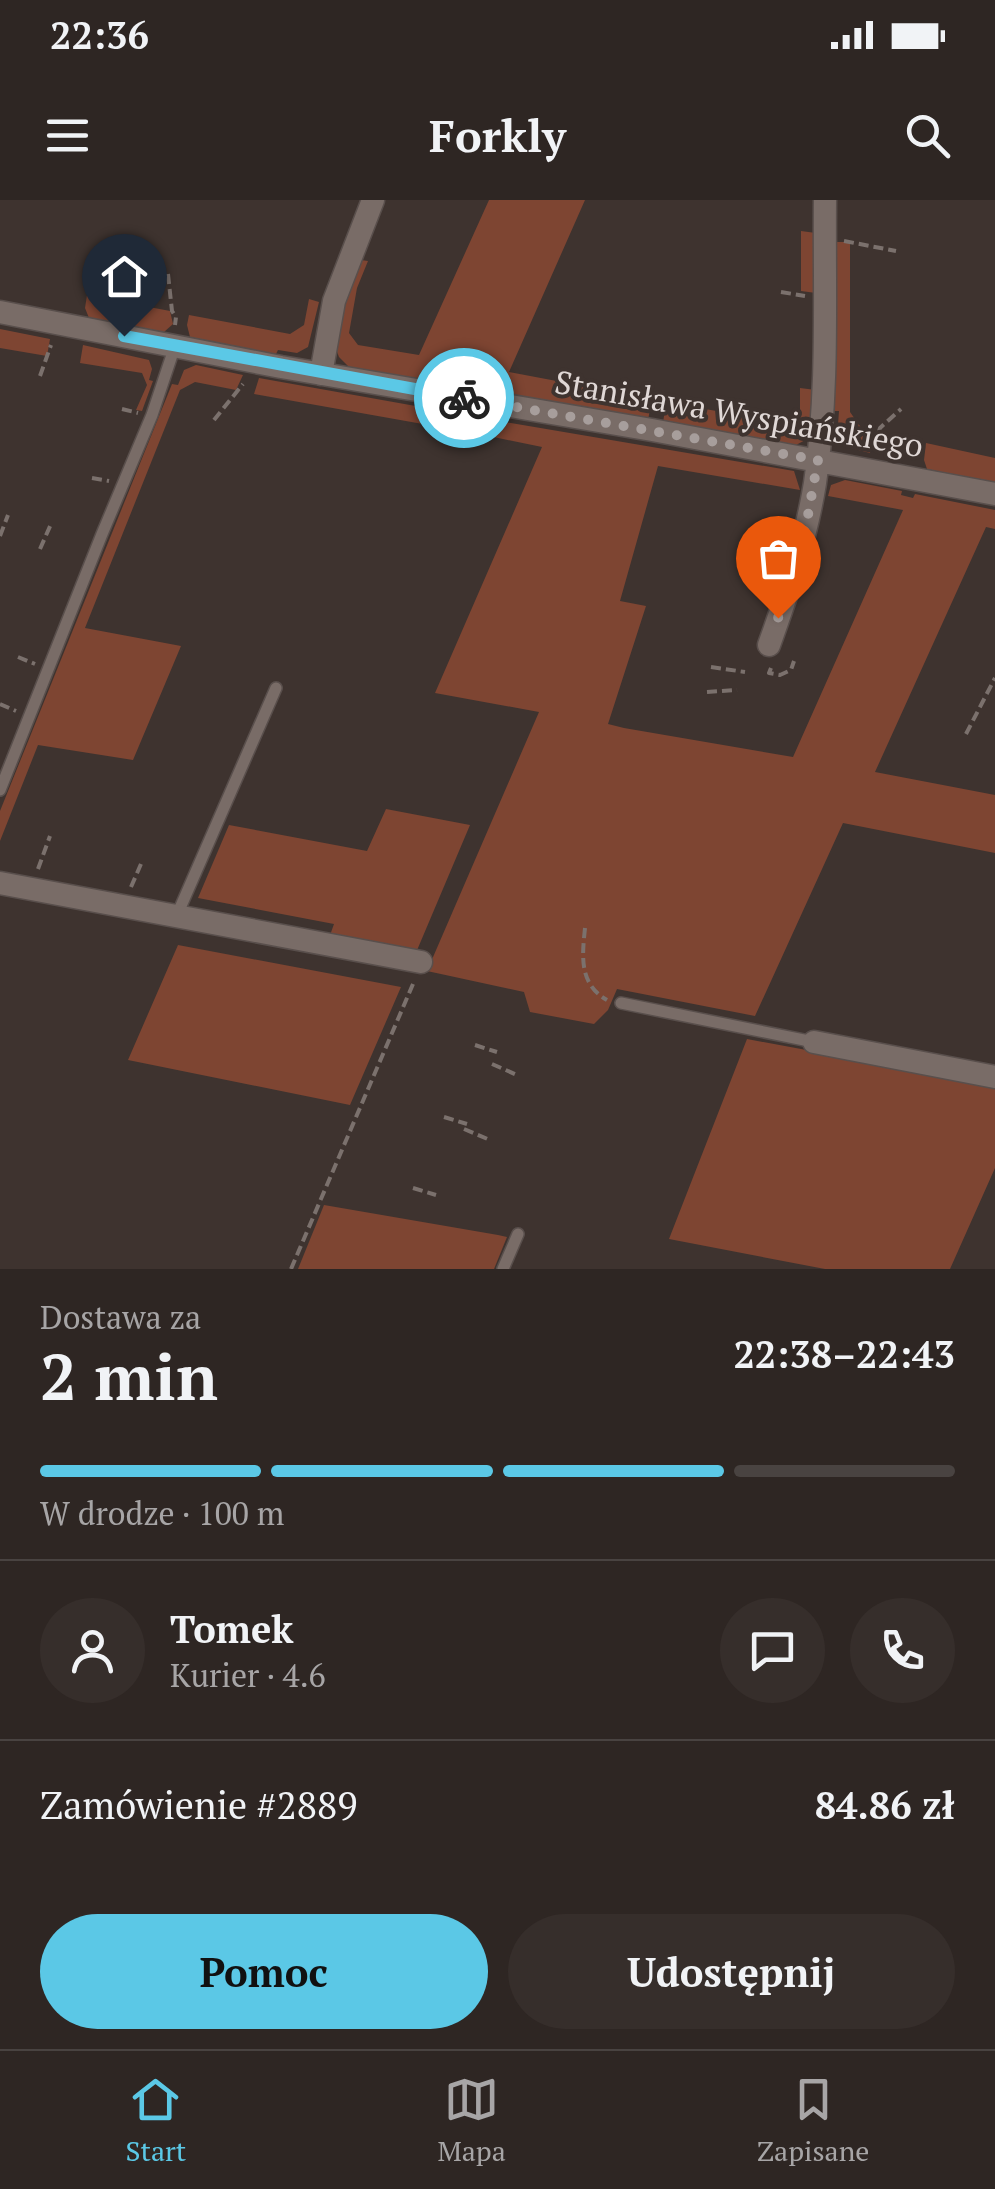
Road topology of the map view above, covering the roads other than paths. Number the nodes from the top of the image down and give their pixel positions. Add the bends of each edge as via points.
1 (373, 200) edge
2 (825, 200) edge
3 (0, 312) edge
4 (173, 345) junction
5 (322, 374) junction
6 (818, 460) junction
7 (995, 494) edge
8 (769, 645) dead end
9 (276, 688) dead end
10 (0, 790) edge
11 (0, 882) edge
12 (177, 916) junction
13 (419, 969) road end
14 (621, 1004) road end
15 (814, 1042) joint
16 (995, 1077) edge
17 (518, 1234) dead end
18 (504, 1269) edge

1 - 5 street via 334,300
2 - 6 street
3 - 4 street, Stanisława Wyspiańskiego
4 - 5 street, Stanisława Wyspiańskiego
4 - 10 lane via 152,415
5 - 6 street, Stanisława Wyspiańskiego
6 - 7 street, Stanisława Wyspiańskiego
6 - 8 street via 796,566
9 - 12 lane
11 - 12 street
12 - 13 street
14 - 15 lane
15 - 16 street
17 - 18 lane

